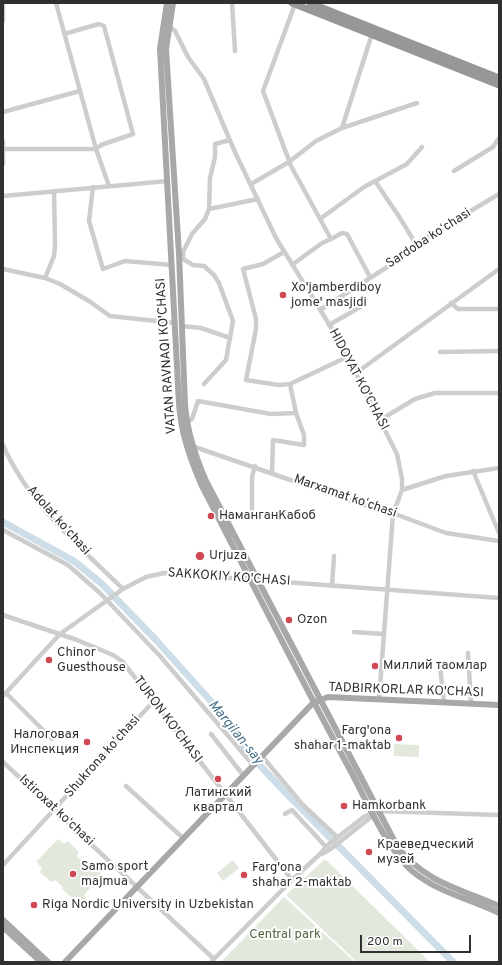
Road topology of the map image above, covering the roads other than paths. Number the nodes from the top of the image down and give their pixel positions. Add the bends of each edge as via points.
1 (4, 3) edge
2 (56, 3) edge
3 (167, 3) edge
4 (173, 3) edge
5 (232, 3) edge
6 (310, 3) edge
7 (294, 4) edge
8 (3, 21) edge
9 (168, 25) junction
10 (64, 34) junction
11 (372, 34) junction
12 (235, 51) dead end
13 (499, 78) edge
14 (499, 85) edge
15 (80, 91) junction
16 (416, 103) dead end
17 (3, 112) edge
18 (342, 128) junction
19 (499, 138) edge
20 (230, 140) junction
21 (3, 141) edge
22 (422, 147) dead end
23 (3, 149) edge
24 (96, 149) junction
25 (289, 162) junction
26 (3, 164) edge
27 (454, 172) dead end
28 (168, 181) junction
29 (375, 181) junction
30 (251, 184) junction
31 (109, 186) junction
32 (93, 188) junction
33 (54, 191) junction
34 (499, 194) edge
35 (3, 196) edge
36 (258, 199) junction
37 (209, 209) junction
38 (320, 219) junction
39 (331, 239) junction
40 (417, 246) junction
41 (284, 252) junction
42 (181, 253) junction
43 (172, 265) junction
44 (292, 266) junction
45 (3, 269) edge
46 (499, 269) edge
47 (370, 277) junction
48 (45, 278) junction
49 (451, 303) junction
50 (362, 306) dead end
51 (320, 310) junction
52 (499, 310) edge
53 (177, 312) junction
54 (178, 325) junction
55 (329, 325) junction
56 (230, 338) junction
57 (499, 351) edge
58 (440, 352) dead end
59 (347, 357) junction
60 (356, 373) junction
61 (204, 384) dead end
62 (290, 384) junction
63 (499, 393) edge
64 (296, 413) junction
65 (380, 420) junction
66 (187, 422) junction
67 (3, 446) edge
68 (192, 446) junction
69 (255, 466) junction
70 (499, 468) edge
71 (474, 471) junction
72 (272, 472) junction
73 (402, 490) junction
74 (393, 514) junction
75 (227, 521) junction
76 (3, 530) edge
77 (499, 534) edge
78 (499, 541) edge
79 (334, 556) dead end
80 (250, 578) junction
81 (257, 579) junction
82 (332, 586) junction
83 (123, 589) junction
84 (386, 590) junction
85 (499, 598) edge
86 (107, 600) junction
87 (3, 615) edge
88 (354, 632) dead end
89 (60, 634) junction
90 (383, 634) junction
91 (468, 653) dead end
92 (440, 666) dead end
93 (4, 695) edge
94 (320, 700) junction
95 (379, 700) junction
96 (153, 702) junction
97 (444, 702) junction
98 (313, 703) junction
99 (471, 703) junction
100 (499, 705) edge
101 (211, 734) dead end
102 (52, 738) dead end
103 (262, 756) junction
104 (3, 762) edge
105 (253, 765) junction
106 (243, 775) junction
107 (126, 786) dead end
108 (224, 795) junction
109 (55, 810) junction
110 (375, 813) junction
111 (285, 814) dead end
112 (499, 815) edge
113 (183, 838) junction
114 (337, 840) junction
115 (327, 845) junction
116 (320, 854) junction
117 (3, 865) edge
118 (292, 880) junction
119 (136, 887) junction
120 (499, 906) edge
121 (499, 913) edge
122 (3, 920) edge
123 (3, 927) edge
124 (212, 960) edge
125 (41, 962) edge
126 (48, 962) edge
127 (66, 962) edge

1 - 8 street
2 - 10 street
3 - 28 main road, VATAN RAVNAQI KO'CHASI via 160,49
4 - 9 main road, VATAN RAVNAQI KO'CHASI
5 - 12 street
6 - 13 highway
7 - 11 highway
7 - 25 street via 263,91
9 - 20 street, HIDOYAT KO'CHASI via 175,31 188,57 204,79
9 - 42 main road, VATAN RAVNAQI KO'CHASI via 166,49
10 - 15 street
10 - 24 street via 99,24 104,26 133,132 132,135
11 - 14 highway
11 - 18 street
15 - 17 street
15 - 24 street
16 - 18 street
18 - 25 street via 316,141
19 - 27 street via 493,147
20 - 30 street, HIDOYAT KO'CHASI
20 - 37 street via 214,146
21 - 23 street
22 - 29 street via 407,164
23 - 24 street
23 - 26 street
24 - 31 street
25 - 30 street
25 - 38 street
28 - 31 street
28 - 43 main road, VATAN RAVNAQI KO'CHASI
29 - 38 street
29 - 40 street
30 - 36 street, HIDOYAT KO'CHASI
31 - 32 street
32 - 33 street
32 - 43 street via 89,222 103,269 125,262
33 - 35 street
33 - 48 street via 54,256
34 - 40 street, Sardoba koʻchasi via 429,236
36 - 37 street
36 - 41 street, HIDOYAT KO'CHASI
37 - 42 street via 205,220 192,234
38 - 39 street
39 - 44 street
39 - 47 street via 342,233 346,234
40 - 47 street, Sardoba koʻchasi
41 - 44 street, HIDOYAT KO'CHASI
41 - 62 street via 263,264 243,269 256,319 246,380
42 - 53 main road, VATAN RAVNAQI KO'CHASI
42 - 56 street via 184,259 207,268 219,283 233,321
43 - 53 main road, VATAN RAVNAQI KO'CHASI
44 - 51 street, HIDOYAT KO'CHASI
45 - 48 street
46 - 49 street
47 - 51 street, Sardoba koʻchasi
48 - 54 street via 75,292 110,316
49 - 52 street via 458,309
49 - 60 street
50 - 55 street
51 - 55 street, HIDOYAT KO'CHASI
53 - 54 main road, VATAN RAVNAQI KO'CHASI
54 - 56 street via 200,328
54 - 66 main road, VATAN RAVNAQI KO'CHASI
54 - 80 main road, VATAN RAVNAQI KO'CHASI via 179,404 185,442 201,484
55 - 59 street, HIDOYAT KO'CHASI
56 - 61 street via 226,360
57 - 58 street
59 - 60 street, HIDOYAT KO'CHASI
59 - 62 street
60 - 65 street, HIDOYAT KO'CHASI
62 - 64 street
63 - 65 street via 435,393 415,399
64 - 66 street via 271,414 198,401 192,419
64 - 72 street via 304,435 304,445 273,440
65 - 73 street, HIDOYAT KO'CHASI via 397,454
66 - 68 main road, VATAN RAVNAQI KO'CHASI
67 - 83 street, Adolat koʻchasi via 26,486 46,512
68 - 69 street, Marxamat koʻchasi
68 - 75 main road, VATAN RAVNAQI KO'CHASI via 206,481
69 - 72 street, Marxamat koʻchasi
69 - 75 street via 252,477 252,515
70 - 71 street
71 - 73 street via 446,476
71 - 77 street
72 - 74 street, Marxamat koʻchasi
73 - 74 street, HIDOYAT KO'CHASI
74 - 78 street, Marxamat koʻchasi via 446,533
74 - 84 street, HIDOYAT KO'CHASI
75 - 81 main road, VATAN RAVNAQI KO'CHASI
76 - 86 street via 68,565
79 - 82 street
80 - 81 street, SAKKOKIY KO'CHASI
80 - 83 street, SAKKOKIY KO'CHASI via 164,573 146,577
80 - 98 main road, VATAN RAVNAQI KO'CHASI
81 - 82 street, SAKKOKIY KO'CHASI
81 - 94 main road, VATAN RAVNAQI KO'CHASI
82 - 84 street, SAKKOKIY KO'CHASI
83 - 86 street, SAKKOKIY KO'CHASI
84 - 85 street, SAKKOKIY KO'CHASI
84 - 90 street, HIDOYAT KO'CHASI
86 - 89 street, SAKKOKIY KO'CHASI
86 - 105 street via 160,656
87 - 89 street, TURON KO'CHASI
88 - 90 street
89 - 93 street, SAKKOKIY KO'CHASI
89 - 96 street, TURON KO'CHASI via 118,657
90 - 95 street, HIDOYAT KO'CHASI
91 - 99 street
92 - 97 street
93 - 102 street
94 - 95 main road, TADBIRKORLAR KO'CHASI via 328,697
94 - 98 main road, TADBIRKORLAR KO'CHASI
94 - 110 main road
95 - 97 main road, TADBIRKORLAR KO'CHASI
96 - 108 street, TURON KO'CHASI
96 - 109 street, Shukrona koʻchasi
97 - 99 main road, TADBIRKORLAR KO'CHASI
98 - 103 main road
98 - 110 main road
99 - 100 main road, TADBIRKORLAR KO'CHASI
101 - 106 street
103 - 105 main road
103 - 114 street via 302,804
104 - 109 street, Istiroxat koʻchasi
105 - 106 main road
106 - 108 main road
107 - 113 street
108 - 113 main road
108 - 118 street, TURON KO'CHASI
109 - 117 street, Shukrona koʻchasi
109 - 119 street, Istiroxat koʻchasi
110 - 112 street
110 - 114 street
110 - 120 main road via 415,866 439,882
110 - 121 main road via 393,849 412,871 437,886
111 - 115 street via 292,810
113 - 119 main road
114 - 115 street
114 - 116 street via 332,848
115 - 116 street
116 - 118 street
118 - 124 street
119 - 124 street, Istiroxat koʻchasi
119 - 127 main road
122 - 126 main road
123 - 125 main road

